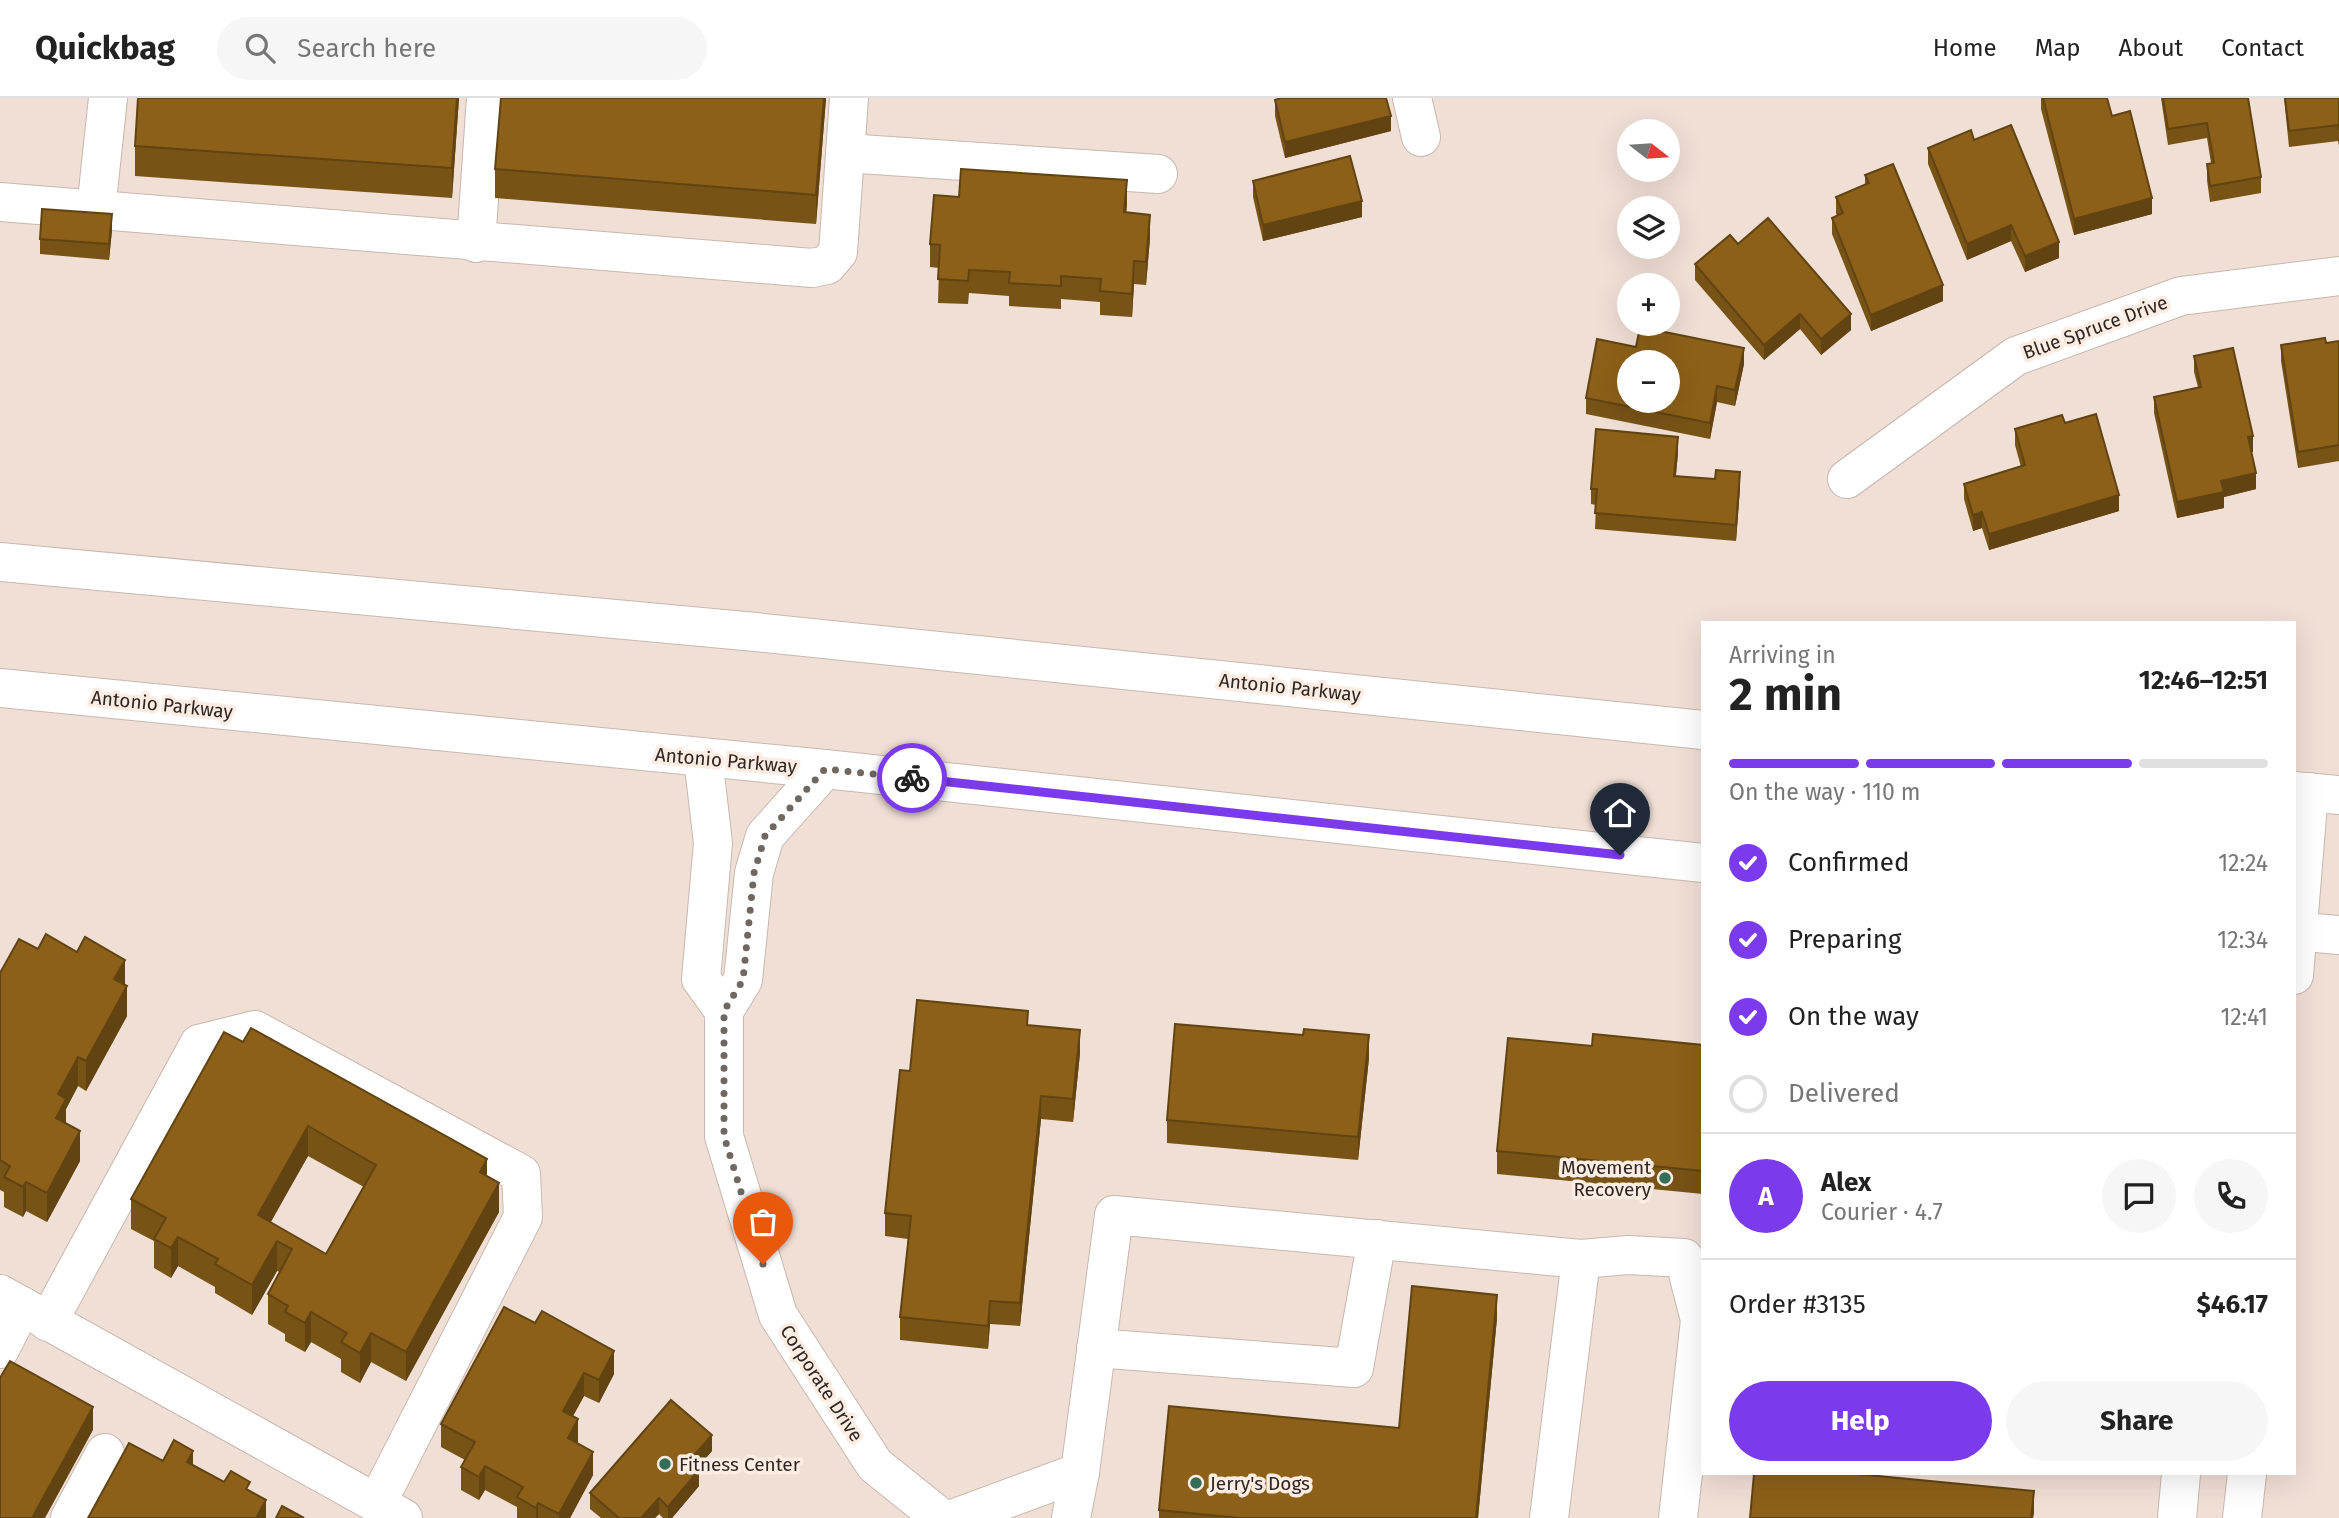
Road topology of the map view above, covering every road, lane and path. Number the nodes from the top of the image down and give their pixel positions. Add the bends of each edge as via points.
1 (108, 98) edge
2 (486, 98) edge
3 (849, 98) edge
4 (1412, 98) edge
5 (1422, 136) dead end
6 (845, 153) junction
7 (1158, 174) dead end
8 (0, 202) edge
9 (96, 210) junction
10 (476, 243) junction
11 (2339, 276) edge
12 (1847, 478) dead end
13 (0, 562) edge
14 (0, 688) edge
15 (1701, 730) edge
16 (703, 758) junction
17 (825, 769) junction
18 (2314, 793) edge
19 (1701, 863) edge
20 (2296, 931) edge
21 (2339, 935) edge
22 (724, 1011) junction
23 (1377, 1239) junction
24 (1581, 1259) junction
25 (1696, 1276) edge
26 (23, 1307) edge
27 (1096, 1348) junction
28 (0, 1349) edge
29 (105, 1453) dead end
30 (1080, 1472) junction
31 (2181, 1475) edge
32 (2247, 1475) edge
33 (390, 1511) edge
34 (70, 1518) edge
35 (941, 1518) edge
36 (955, 1518) edge
37 (1070, 1518) edge
38 (1549, 1518) edge
39 (1678, 1518) edge
40 (2176, 1518) edge
41 (2242, 1518) edge

1 - 9 main road
2 - 10 main road
3 - 6 main road
4 - 5 main road
6 - 7 main road
6 - 10 main road via 838,252 827,265 812,268
8 - 9 main road
9 - 10 main road
11 - 12 main road, Blue Spruce Drive via 2181,296 2016,356
13 - 15 main road, Antonio Parkway via 744,631
14 - 16 main road, Antonio Parkway
16 - 17 main road, Antonio Parkway
16 - 22 main road via 713,844 701,979
17 - 19 main road, Antonio Parkway
17 - 22 main road via 765,836 754,873 743,980
18 - 20 main road
20 - 21 main road
22 - 35 main road, Corporate Drive via 724,1136 778,1315 875,1465
23 - 24 main road
23 - 27 main road via 1354,1368
23 - 27 main road via 1114,1215
24 - 25 main road via 1628,1255 1684,1258
24 - 38 main road
25 - 39 main road via 1700,1320
26 - 28 main road
26 - 33 main road
26 - 33 main road via 199,1044 255,1030 521,1174 523,1217
27 - 30 main road
29 - 34 main road
30 - 36 main road
30 - 37 main road
31 - 40 main road
32 - 41 main road

